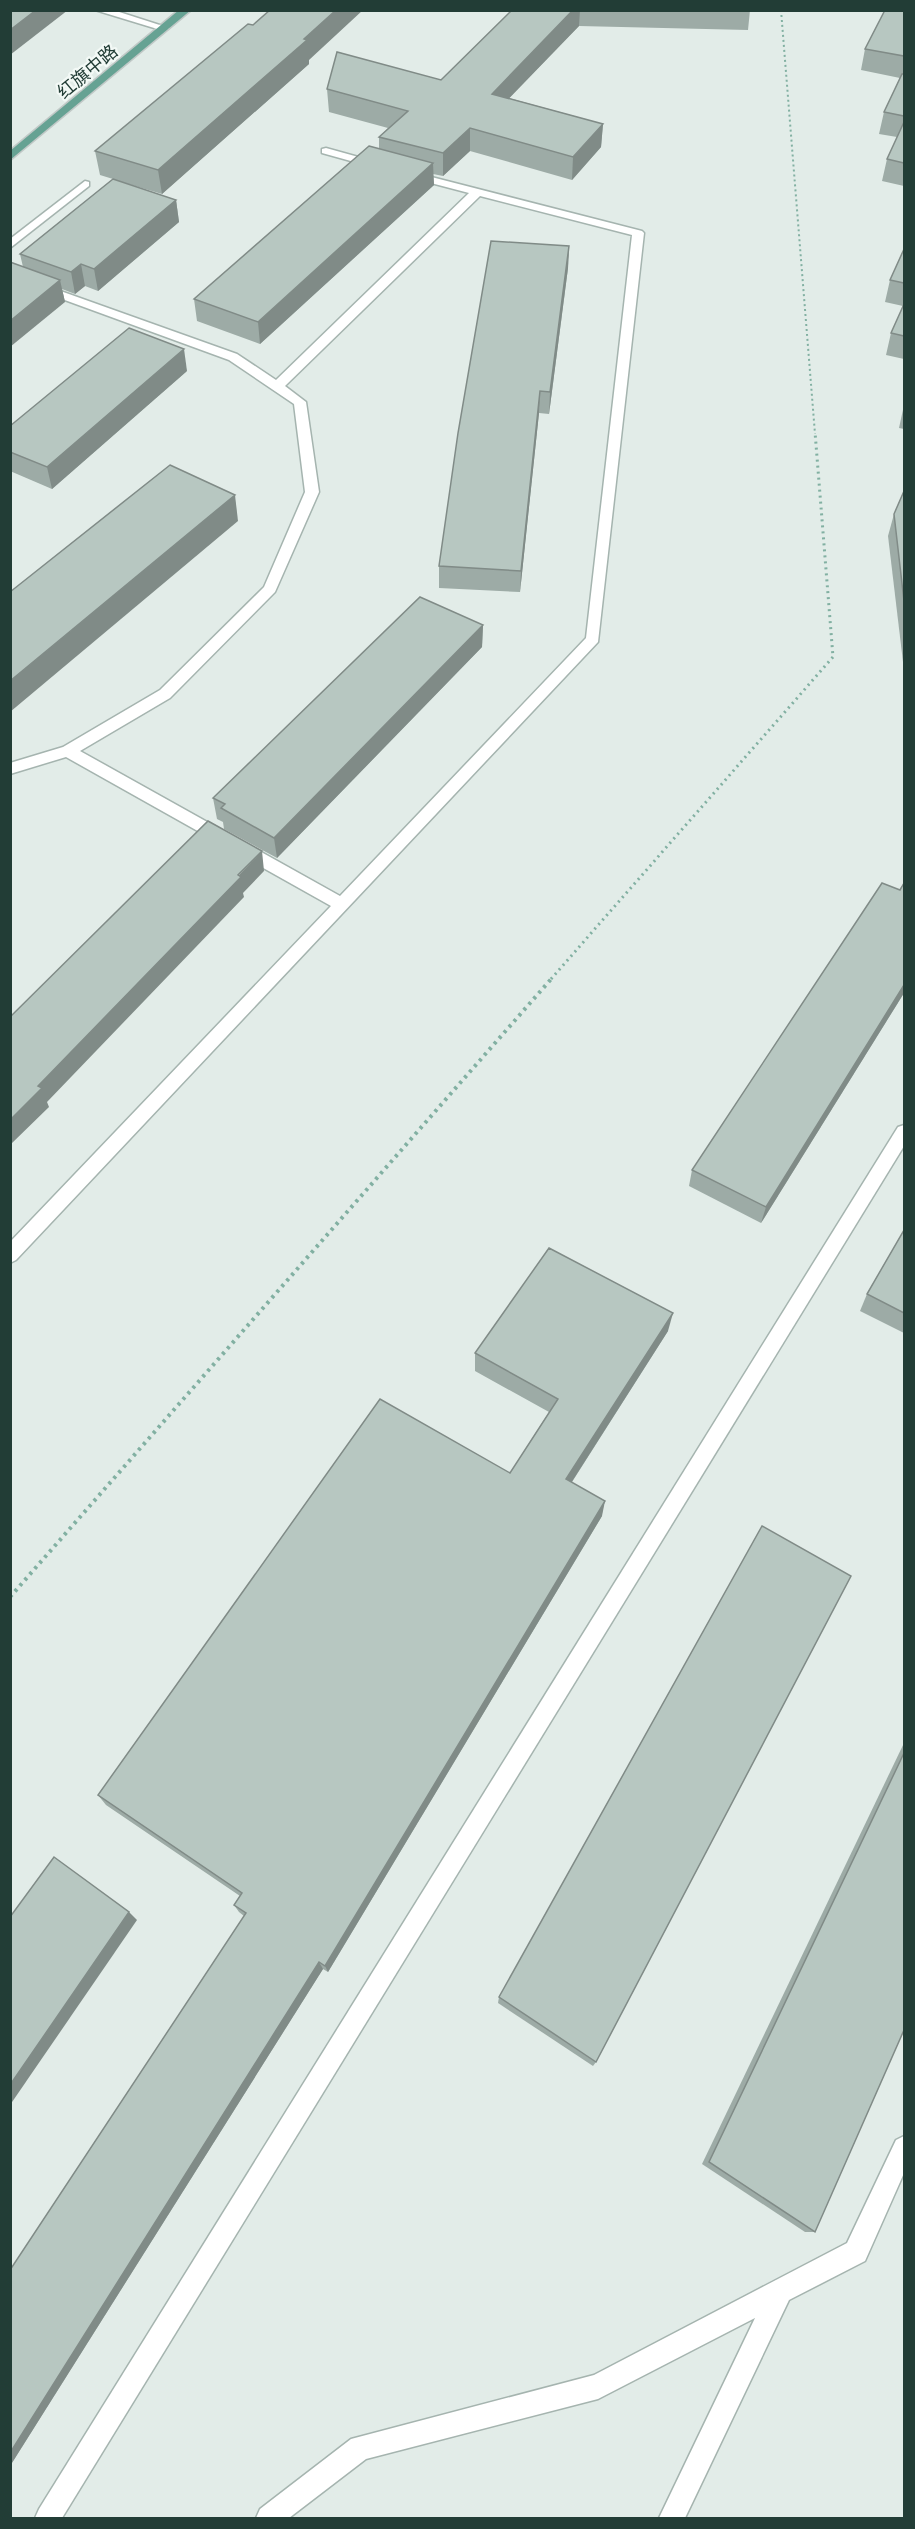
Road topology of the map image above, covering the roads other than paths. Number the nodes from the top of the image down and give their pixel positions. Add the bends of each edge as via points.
1 (100, 10) edge
2 (186, 10) edge
3 (164, 28) junction
4 (326, 152) dead end
5 (10, 157) edge
6 (85, 184) dead end
7 (476, 193) junction
8 (10, 245) edge
9 (10, 276) edge
10 (277, 387) junction
11 (68, 751) junction
12 (10, 769) edge
13 (342, 905) junction
14 (904, 1132) edge
15 (10, 1255) edge
16 (904, 2148) edge
17 (781, 2291) junction
18 (48, 2518) edge
19 (268, 2518) edge
20 (672, 2518) edge

1 - 3 street
2 - 3 main road, 红旗中路
3 - 5 main road, 红旗中路
4 - 7 street
6 - 8 street
7 - 10 street
7 - 13 street via 638,233 593,639
9 - 10 street via 233,357
10 - 11 street via 300,402 312,492 270,589 165,694
11 - 12 street
11 - 13 street
13 - 15 street
14 - 18 street
16 - 17 street via 856,2252
17 - 19 street via 598,2387 360,2448
17 - 20 street

